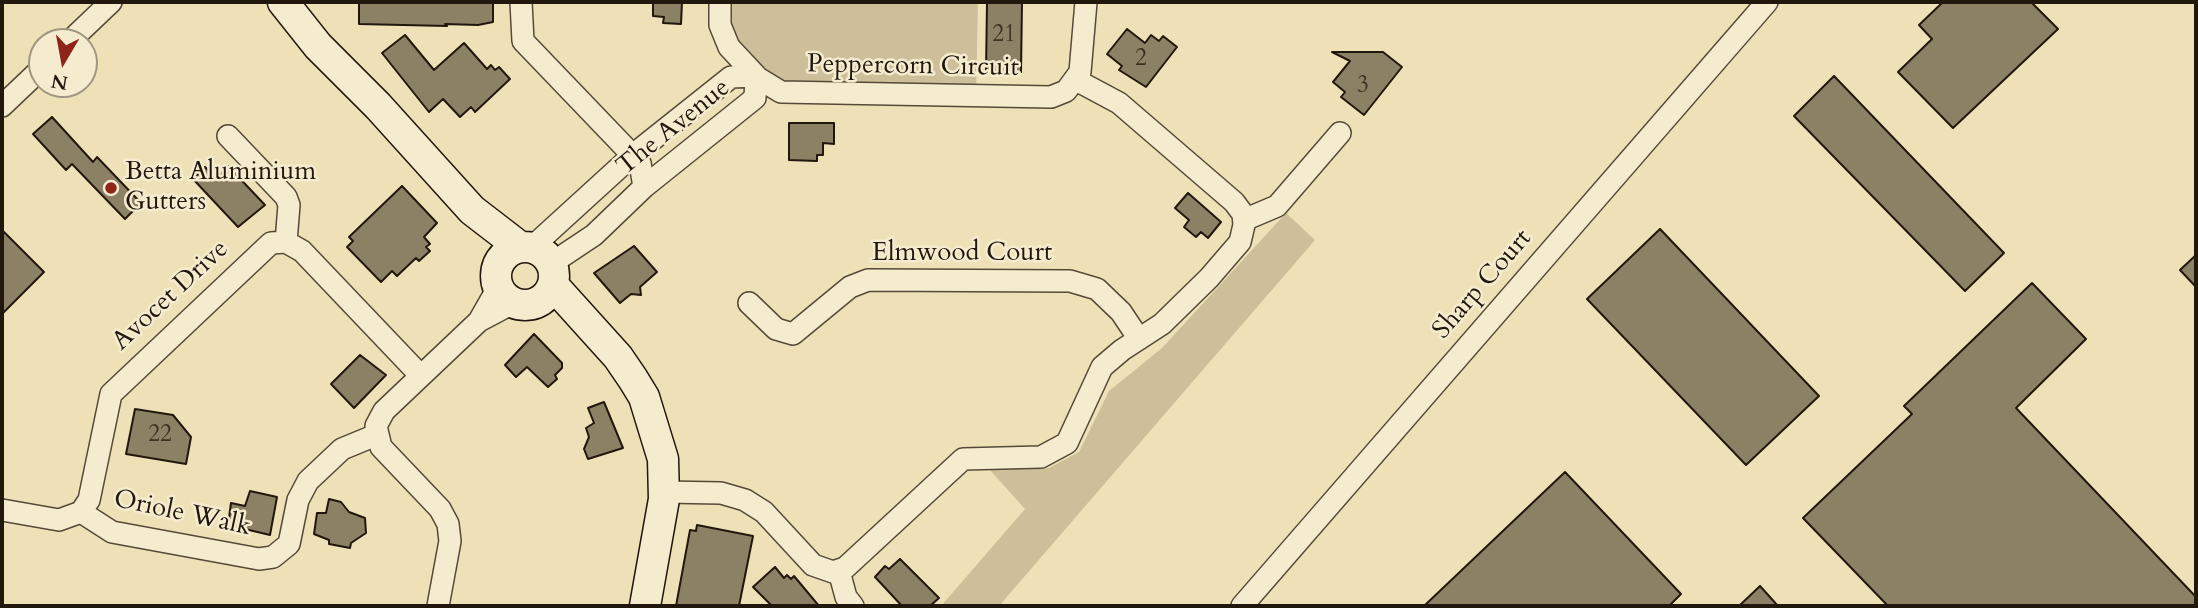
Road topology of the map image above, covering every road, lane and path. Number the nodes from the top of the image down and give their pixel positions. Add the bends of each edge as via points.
1 (111, 2) edge
2 (283, 2) edge
3 (304, 2) edge
4 (521, 2) edge
5 (720, 2) edge
6 (1086, 2) edge
7 (1767, 2) edge
8 (84, 28) edge
9 (756, 76) junction
10 (1076, 80) junction
11 (28, 81) edge
12 (2, 106) edge
13 (378, 106) junction
14 (1340, 133) dead end
15 (228, 136) dead end
16 (633, 155) junction
17 (643, 187) junction
18 (1244, 220) junction
19 (286, 242) junction
20 (525, 275) junction
21 (749, 303) dead end
22 (1139, 339) junction
23 (421, 376) junction
24 (376, 435) junction
25 (664, 492) junction
26 (2, 510) edge
27 (81, 512) junction
28 (839, 571) junction
29 (439, 606) edge
30 (645, 606) edge
31 (853, 606) edge
32 (1242, 606) edge

1 - 8 street
2 - 13 street via 318,46
3 - 13 street
4 - 16 street via 523,41
5 - 9 street, Peppercorn Circuit via 726,43
6 - 10 street
7 - 32 street, Sharp Court
9 - 10 street, Peppercorn Circuit via 772,88 800,94 1051,97 1066,92
9 - 16 street, The Avenue via 731,77
9 - 17 street, The Avenue via 755,98
10 - 18 street via 1119,103 1234,202
11 - 12 street
13 - 20 street via 472,210 486,237
14 - 18 street via 1277,206
15 - 19 street via 286,197
16 - 17 street via 640,163
16 - 20 street, The Avenue
17 - 20 street, The Avenue via 594,235
18 - 22 street via 1240,242 1209,278 1162,324
19 - 23 street via 302,251
19 - 27 street, Avocet Drive via 264,247 117,386 108,401 89,500
20 - 23 street
20 - 25 street via 590,328 618,357 644,397 663,459
21 - 22 street, Elmwood Court via 776,329 793,334 850,287 868,280 1070,281 1097,289 1121,312
22 - 28 street via 1102,368 1077,427 1062,448 1035,458 963,459
23 - 24 street via 384,411
24 - 27 street, Oriole Walk via 342,449 308,481 298,500 292,538 273,557 259,559 112,532
24 - 29 street via 381,447 440,509 448,524 450,541
25 - 28 street via 721,493 745,500 764,512 813,565 827,572
25 - 30 street
26 - 27 street via 58,520
28 - 31 street

